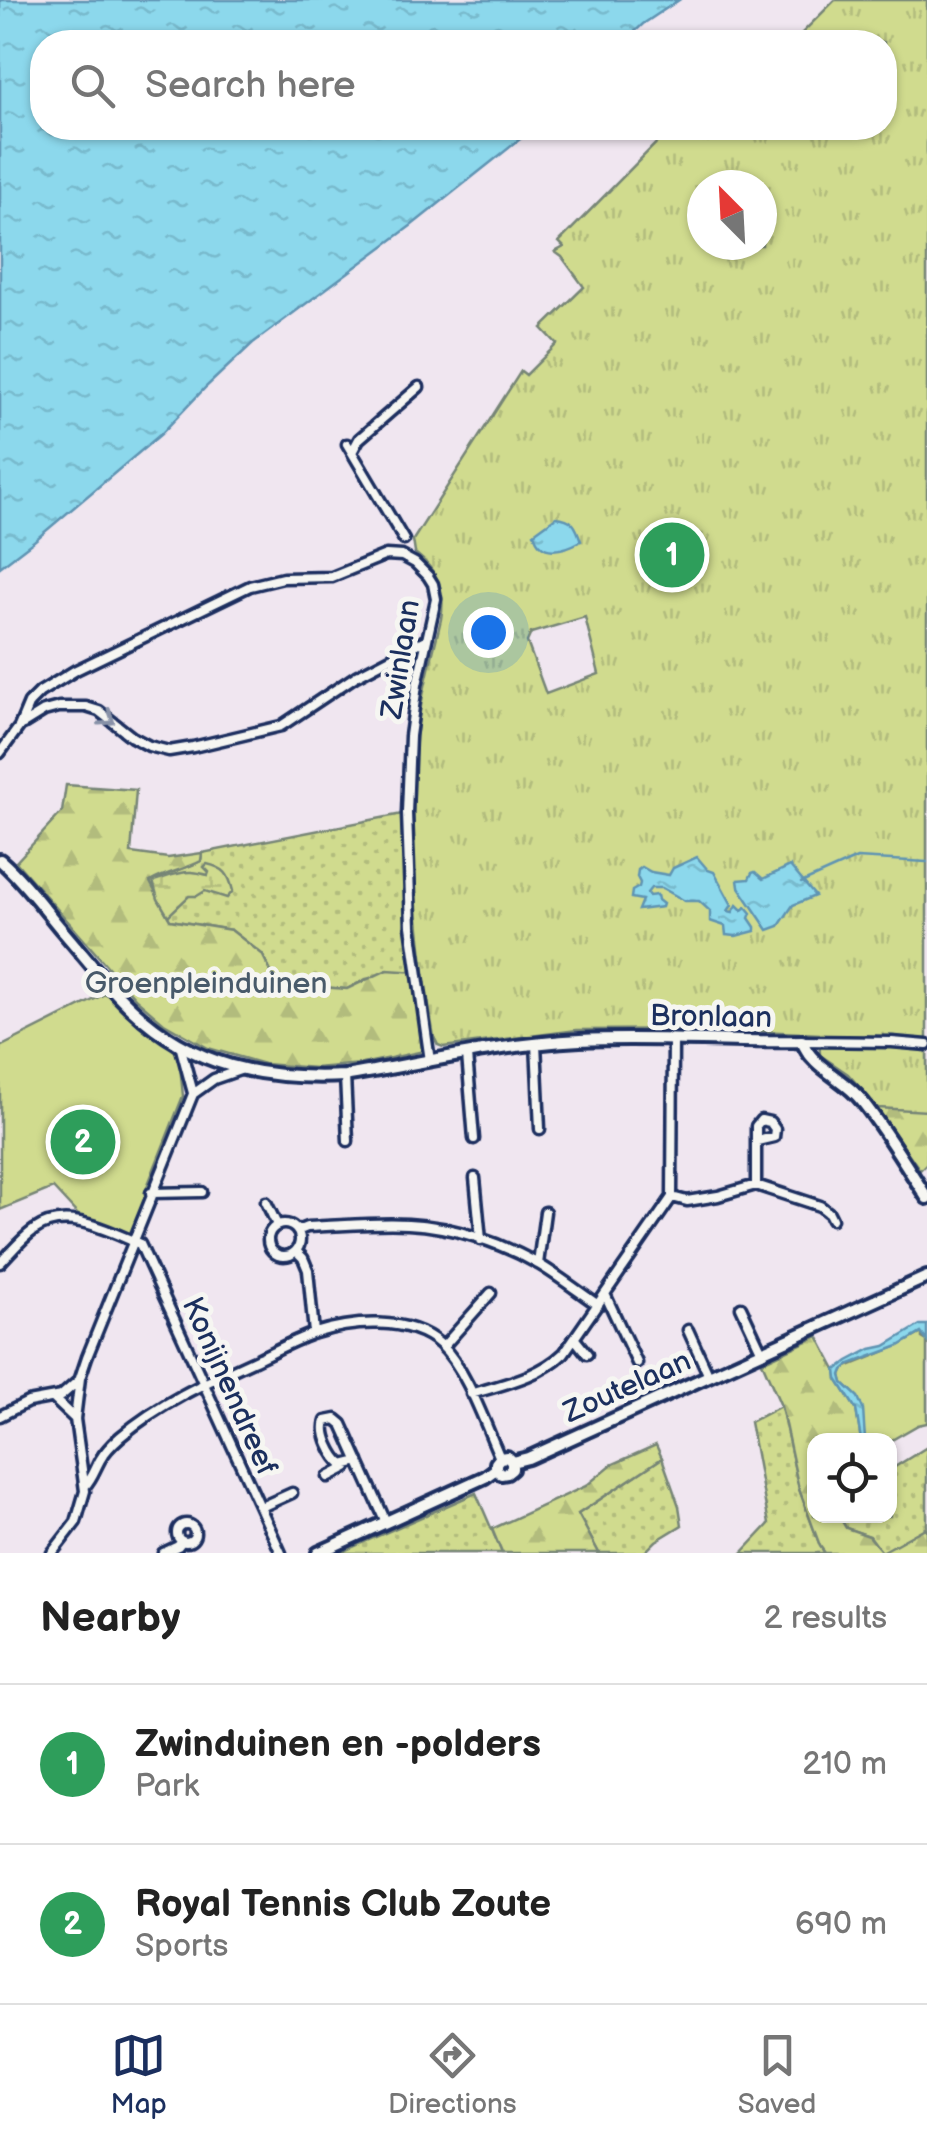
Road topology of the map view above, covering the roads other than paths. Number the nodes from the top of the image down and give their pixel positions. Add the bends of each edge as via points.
1 (420, 387) dead end
2 (404, 540) dead end
3 (427, 639) junction
4 (35, 696) junction
5 (44, 711) junction
6 (19, 727) junction
7 (0, 753) edge
8 (0, 860) edge
9 (674, 1040) junction
10 (802, 1041) junction
11 (536, 1044) junction
12 (927, 1044) edge
13 (180, 1045) junction
14 (467, 1055) junction
15 (430, 1061) junction
16 (242, 1070) junction
17 (344, 1076) junction
18 (193, 1094) junction
19 (540, 1129) dead end
20 (474, 1139) dead end
21 (348, 1141) dead end
22 (757, 1141) dead end
23 (475, 1178) dead end
24 (756, 1185) junction
25 (202, 1192) dead end
26 (152, 1193) junction
27 (672, 1197) junction
28 (927, 1198) edge
29 (266, 1202) dead end
30 (546, 1212) dead end
31 (832, 1219) dead end
32 (277, 1225) junction
33 (297, 1230) junction
34 (481, 1240) junction
35 (134, 1241) junction
36 (296, 1251) junction
37 (0, 1264) edge
38 (538, 1264) junction
39 (927, 1278) edge
40 (491, 1293) dead end
41 (605, 1294) junction
42 (598, 1305) junction
43 (740, 1306) dead end
44 (688, 1330) dead end
45 (314, 1333) junction
46 (575, 1339) junction
47 (442, 1346) junction
48 (762, 1352) junction
49 (587, 1354) dead end
50 (637, 1363) dead end
51 (709, 1376) junction
52 (80, 1378) junction
53 (204, 1383) junction
54 (471, 1394) junction
55 (54, 1399) junction
56 (0, 1416) edge
57 (75, 1419) junction
58 (358, 1461) junction
59 (503, 1463) junction
60 (348, 1465) junction
61 (81, 1466) junction
62 (96, 1468) junction
63 (328, 1476) dead end
64 (85, 1486) junction
65 (292, 1493) dead end
66 (261, 1507) junction
67 (386, 1522) junction
68 (53, 1553) edge
69 (163, 1553) edge
70 (196, 1553) edge
71 (282, 1553) edge
72 (318, 1553) edge

1 - 2 street via 350,448
3 - 4 street, Zwinlaan via 435,609 432,584 409,560 386,555 332,577 250,586
5 -> 3 street via 86,707 149,746 193,747 281,726
3 - 15 street, Zwinlaan via 410,736 407,813 411,926
4 - 5 street
4 - 6 street
5 - 6 street
6 - 7 street
8 - 13 street, Bronlaan via 129,1006
9 - 10 street, Bronlaan
9 - 11 street, Bronlaan
9 - 27 street
10 - 12 street
10 - 28 street, Bronlaan via 809,1057 860,1099
11 - 14 street, Bronlaan
11 - 19 street
13 - 16 street, Bronlaan
13 - 18 street
14 - 15 street, Bronlaan
14 - 20 street
15 - 17 street, Bronlaan
16 - 17 street, Bronlaan
16 - 18 street
17 - 21 street
18 - 26 street
22 - 24 street
23 - 34 street
24 - 27 street via 687,1201
24 - 31 street via 820,1206
25 - 26 street
26 - 35 street
27 - 41 street
29 - 32 street
30 - 38 street
32 - 33 street
32 - 36 street via 268,1237 272,1252
33 - 34 street via 411,1224
33 - 36 street
34 - 38 street
35 - 37 street via 60,1220 33,1231
35 - 52 street
35 - 53 street, Konijnendreef
36 - 45 street via 308,1270
38 - 42 street
39 - 48 street, Zoutelaan
40 - 47 street
41 - 42 street
41 - 50 street
42 - 46 street
43 - 48 street
44 - 51 street
45 - 47 street via 384,1324 414,1328
45 - 53 street
46 - 49 street
46 - 54 street via 542,1370
47 - 54 street
48 - 51 street, Zoutelaan
51 - 59 street, Zoutelaan via 528,1458
52 - 55 street
52 - 57 street
53 - 62 street via 129,1430
53 - 66 street, Konijnendreef
54 - 59 street
55 - 56 street
55 - 57 street
57 - 61 street
58 - 60 street
58 - 60 street via 342,1424 329,1419 324,1431 337,1460
58 - 67 street
59 - 67 street, Zoutelaan via 485,1478
60 - 63 street
61 - 62 street
61 - 64 street
62 - 64 street
64 - 68 street via 76,1522
65 - 66 street
66 - 71 street, Konijnendreef
67 - 72 street, Zoutelaan
69 - 70 street via 186,1541

